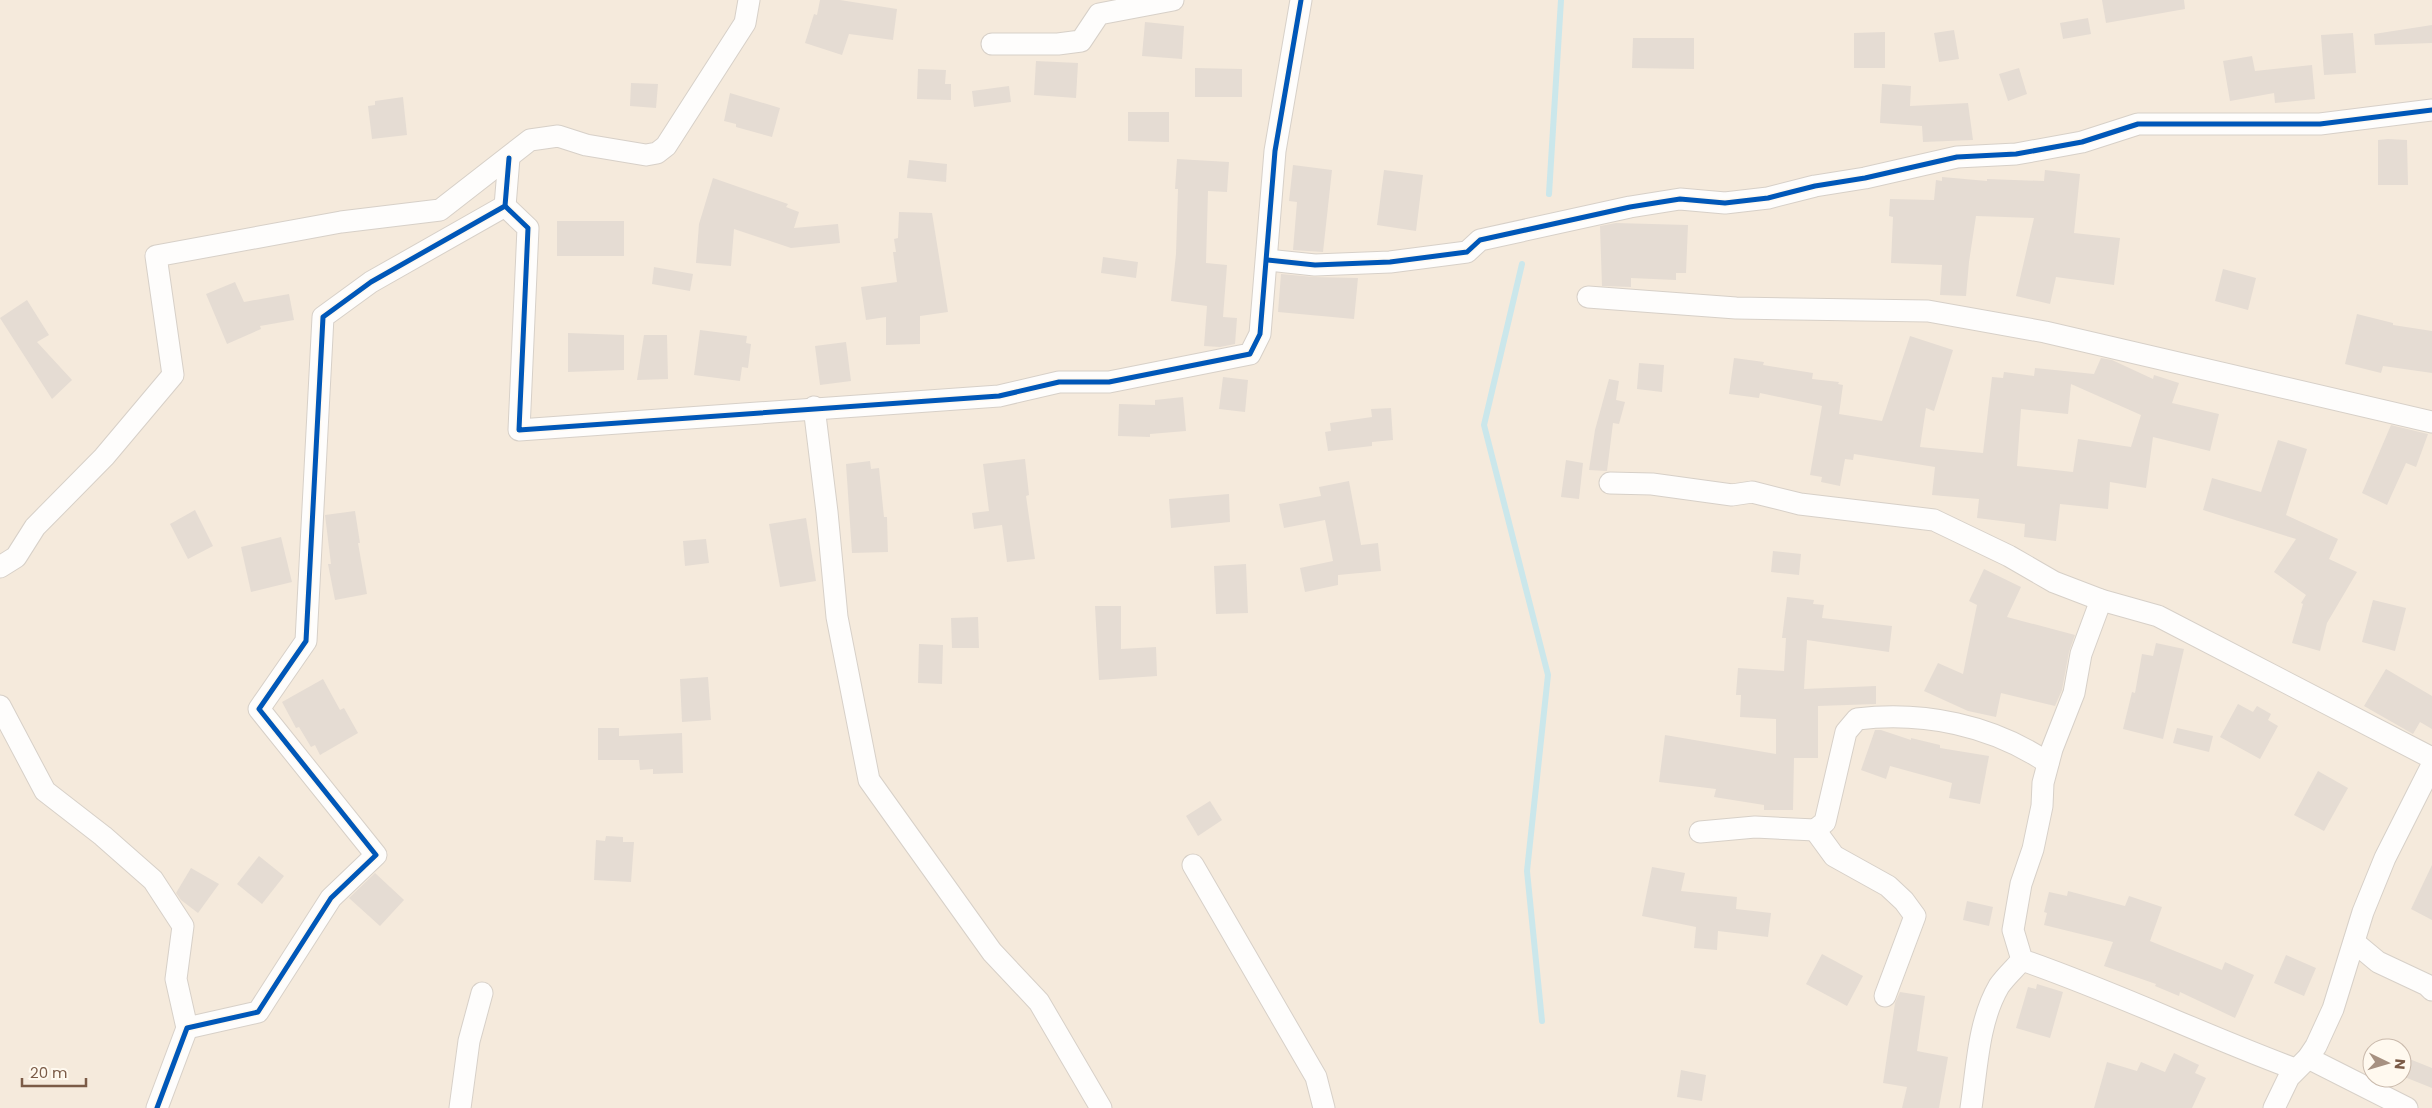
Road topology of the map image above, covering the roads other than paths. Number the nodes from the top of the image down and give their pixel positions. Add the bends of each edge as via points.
1 (749, 0) edge
2 (1173, 0) edge
3 (1301, 0) edge
4 (992, 44) dead end
5 (2432, 110) edge
6 (509, 158) junction
7 (504, 206) junction
8 (1268, 260) junction
9 (1588, 297) dead end
10 (814, 407) junction
11 (2432, 422) edge
12 (1610, 483) dead end
13 (0, 567) edge
14 (2101, 600) junction
15 (0, 706) edge
16 (2432, 758) edge
17 (2048, 763) junction
18 (2432, 764) edge
19 (1815, 830) junction
20 (1700, 832) dead end
21 (1193, 865) dead end
22 (2354, 942) junction
23 (2022, 960) junction
24 (2432, 990) edge
25 (482, 993) dead end
26 (1885, 996) dead end
27 (187, 1028) junction
28 (2302, 1064) junction
29 (157, 1108) edge
30 (460, 1108) edge
31 (1101, 1108) edge
32 (1324, 1108) edge
33 (1971, 1108) edge
34 (2274, 1108) edge
35 (2407, 1108) edge

1 - 6 street via 745,23 666,146 657,153 646,155 586,145 558,136 530,140
2 - 4 street via 1099,14 1081,41
3 - 8 street via 1276,150
5 - 8 street via 2320,124 2138,124 2082,142 2016,154 1957,157 1768,198 1725,203 1680,199 1630,207 1480,240 1467,252 1390,262 1315,265
6 - 7 street
6 - 13 street via 440,210 341,222 156,256 173,375 104,457 35,527 16,558
7 - 10 street via 528,228 519,430 694,419
7 - 27 street via 371,282 323,317 306,641 260,709 376,855 331,898 258,1012
8 - 10 street via 1260,334 1250,354 1109,382 1059,382 998,396
9 - 11 street via 1736,308 1928,312 2045,332
10 - 31 street via 836,617 869,780 992,952 1039,1002
12 - 14 street via 1652,484 1732,495 1752,492 1800,504 1934,520 2054,582
14 - 16 street via 2158,616
14 - 17 street via 2081,654 2074,693
15 - 27 street via 45,791 153,880 183,926 176,980
17 - 19 street via 2005,739 1963,725 1890,715 1857,719 1846,732 1825,822
17 - 23 street via 2033,849 2021,884 2013,930
18 - 22 street via 2385,858
19 - 20 street via 1755,827
19 - 26 street via 1834,856 1888,886 1904,900 1915,916
21 - 32 street via 1316,1077
22 - 24 street via 2378,962
22 - 28 street via 2333,1008 2316,1046
23 - 28 street via 2132,1002 2232,1046
23 - 33 street via 2000,985 1982,1030
25 - 30 street via 469,1040
27 - 29 street
28 - 34 street
28 - 35 street

